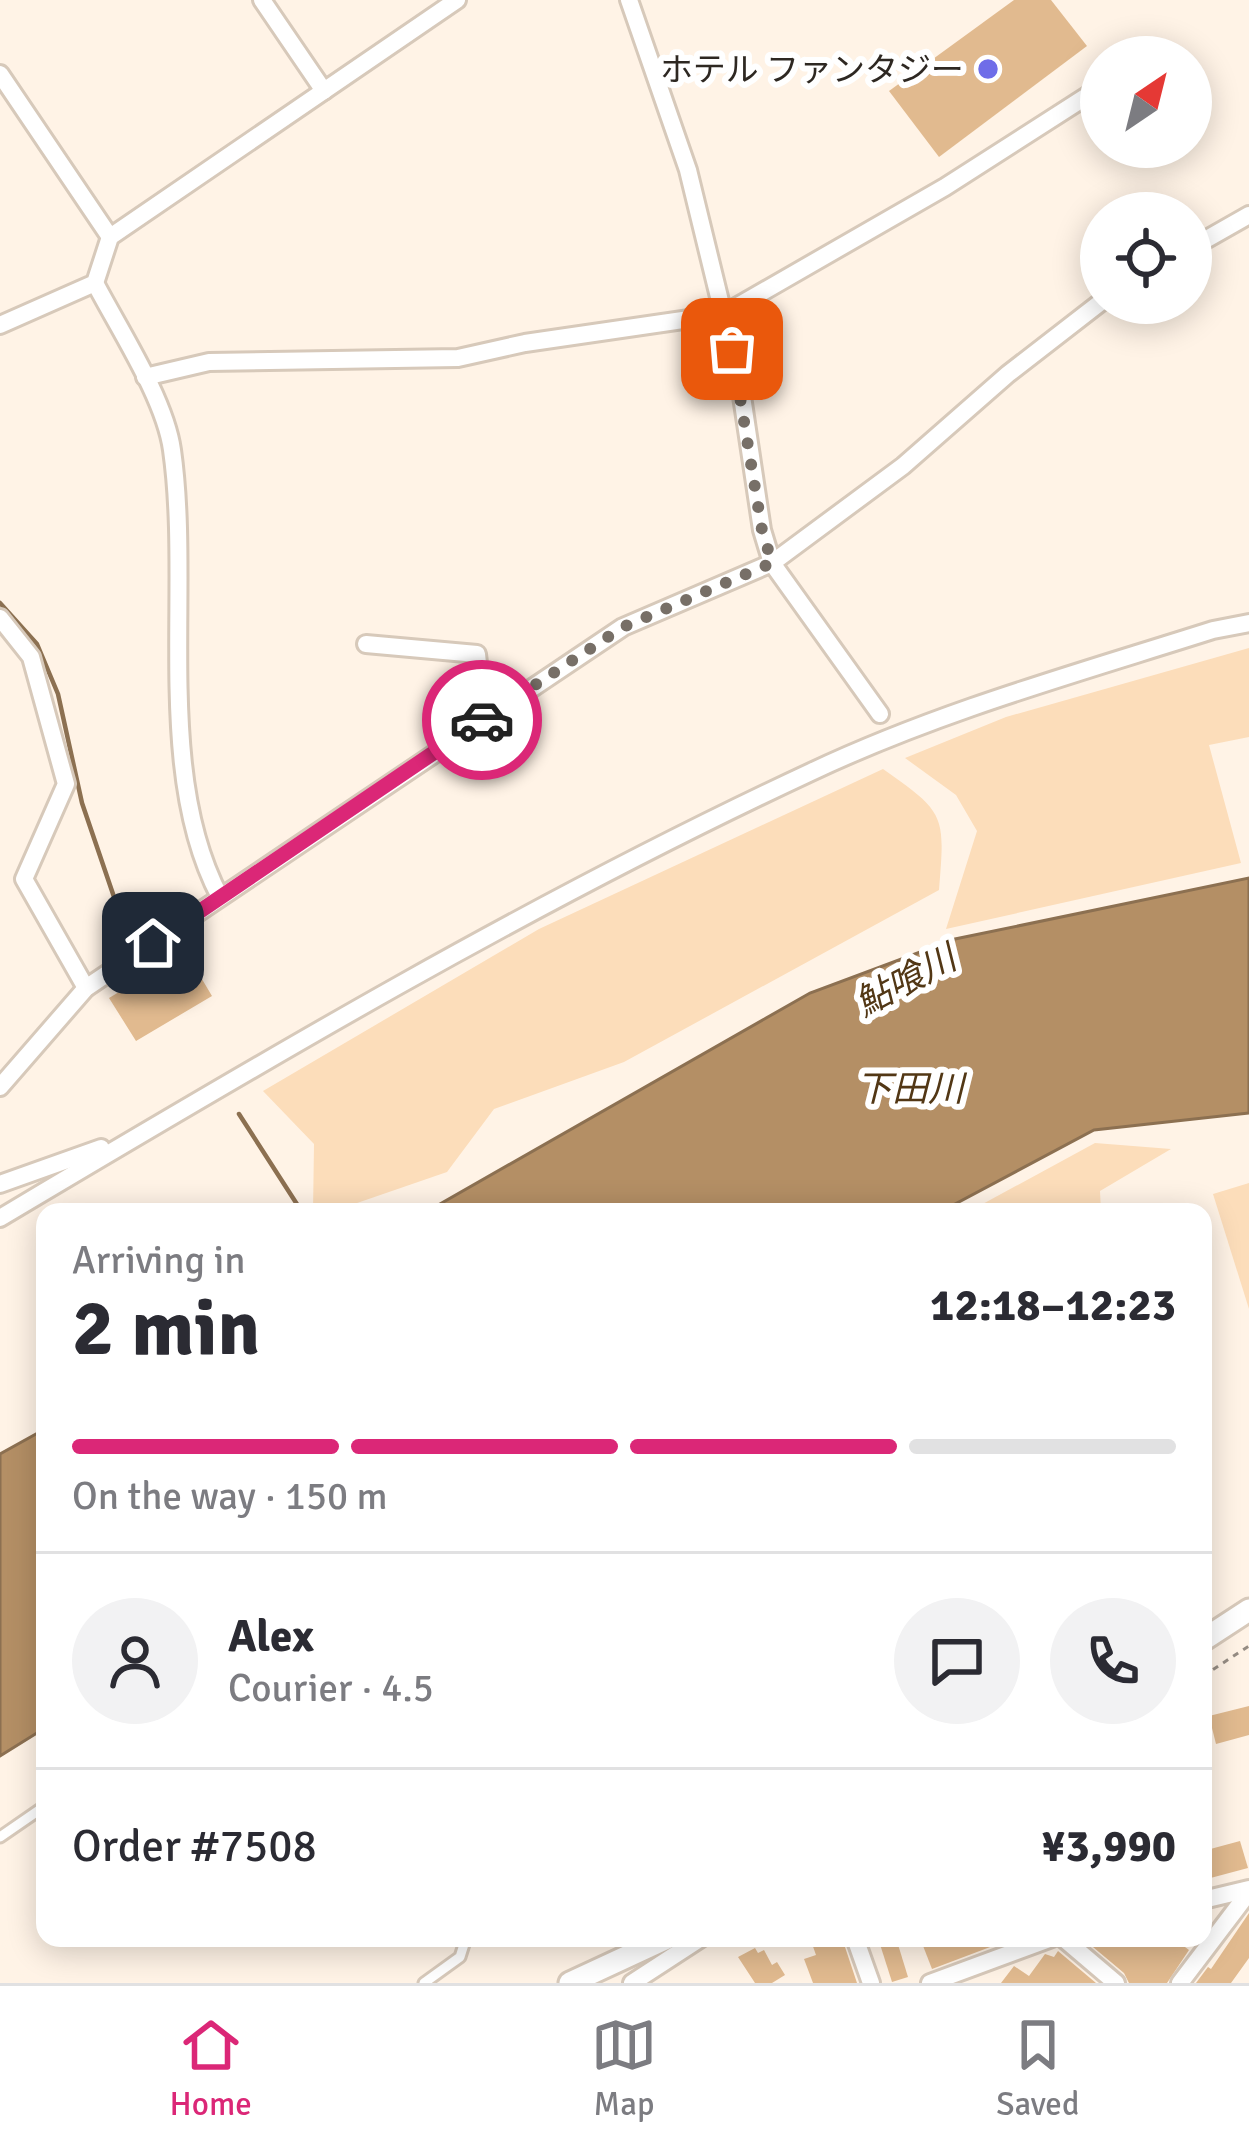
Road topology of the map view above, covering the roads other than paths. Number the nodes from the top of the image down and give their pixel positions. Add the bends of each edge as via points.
1 (262, 0) edge
2 (457, 0) edge
3 (628, 0) edge
4 (0, 74) edge
5 (324, 91) junction
6 (1080, 100) edge
7 (1249, 215) edge
8 (110, 236) junction
9 (1212, 236) edge
10 (95, 283) junction
11 (724, 314) junction
12 (1080, 318) edge
13 (0, 325) edge
14 (145, 377) junction
15 (772, 563) junction
16 (0, 618) edge
17 (1249, 623) edge
18 (366, 644) dead end
19 (880, 714) dead end
20 (484, 718) junction
21 (220, 897) junction
22 (86, 988) junction
23 (0, 1088) edge
24 (142, 1134) junction
25 (0, 1184) edge
26 (0, 1218) edge
27 (1249, 1610) edge
28 (1212, 1634) edge
29 (36, 1812) edge
30 (0, 1837) edge
31 (1249, 1890) edge
32 (1212, 1898) edge
33 (1212, 1940) edge
34 (463, 1947) edge
35 (648, 1947) edge
36 (687, 1947) edge
37 (858, 1947) edge
38 (1028, 1947) edge
39 (1074, 1947) edge
40 (1207, 1947) edge
41 (968, 1969) junction
42 (424, 1983) edge
43 (570, 1983) edge
44 (632, 1983) edge
45 (871, 1983) edge
46 (930, 1983) edge
47 (985, 1983) edge
48 (1116, 1983) edge
49 (1180, 1983) edge

1 - 5 street
2 - 5 street
3 - 11 street via 688,170
4 - 8 street
5 - 8 street
6 - 11 street
7 - 9 street
8 - 10 street
10 - 13 street
10 - 14 street
11 - 14 street via 458,358 209,362
11 - 15 street
12 - 15 street
14 - 21 street via 172,446 184,779
15 - 19 street
15 - 20 street via 623,627
16 - 22 street via 31,657 65,784 25,879
17 - 24 street via 977,704 813,770 535,910
18 - 20 street via 477,654
20 - 21 street
21 - 22 street
22 - 23 street
24 - 25 street
24 - 26 street
27 - 28 street
29 - 30 lane
31 - 32 street
31 - 33 street
34 - 42 lane
35 - 43 street
36 - 44 street
37 - 45 street
38 - 41 street
39 - 48 street
40 - 49 street
41 - 46 street
41 - 47 street

